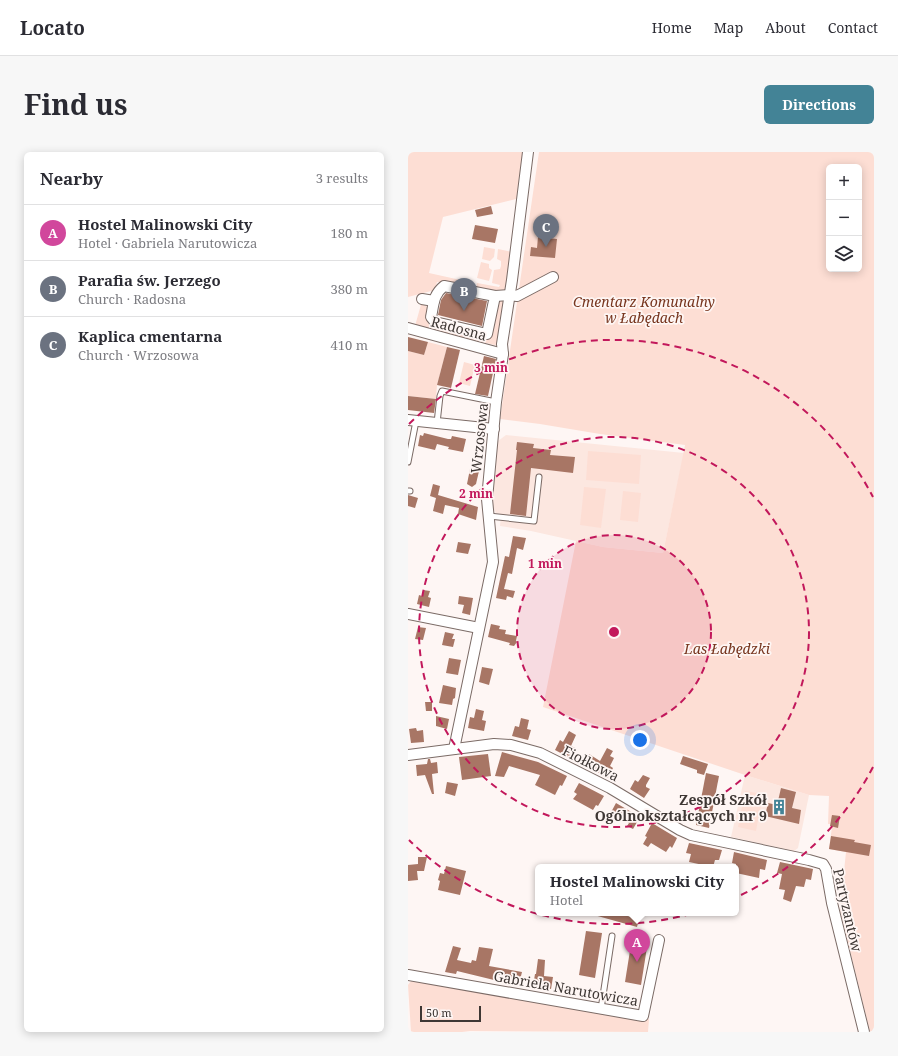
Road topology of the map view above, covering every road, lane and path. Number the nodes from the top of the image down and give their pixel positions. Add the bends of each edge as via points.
1 (528, 152) edge
2 (553, 277) dead end
3 (510, 295) junction
4 (494, 296) junction
5 (422, 298) dead end
6 (434, 301) junction
7 (408, 328) edge
8 (503, 354) junction
9 (496, 402) junction
10 (412, 420) edge
11 (437, 423) junction
12 (494, 429) junction
13 (408, 462) edge
14 (539, 477) dead end
15 (489, 516) junction
16 (408, 614) edge
17 (479, 628) junction
18 (454, 750) junction
19 (408, 755) edge
20 (823, 864) joint
21 (612, 936) dead end
22 (659, 940) dead end
23 (408, 975) edge
24 (601, 1009) junction
25 (864, 1032) edge

1 - 3 street, Wrzosowa
2 - 3 street via 517,296
3 - 4 street
3 - 8 street, Wrzosowa
4 - 6 street via 444,286 437,292
4 - 6 street via 487,334 435,322 431,317
5 - 6 street
7 - 8 street, Radosna
8 - 9 street, Wrzosowa
9 - 11 lane via 442,391
9 - 12 street, Wrzosowa
10 - 11 street
10 - 13 lane
11 - 12 street
12 - 15 street, Wrzosowa via 487,499
14 - 15 lane via 534,521
15 - 17 street, Wrzosowa via 493,562
16 - 17 street
17 - 18 street, Wrzosowa
18 - 19 street, Fiołkowa
18 - 20 street, Fiołkowa via 494,744 511,745 540,753 610,788 691,835
20 - 25 street, Partyzantów
21 - 24 lane
22 - 24 street, Gabriela Narutowicza via 643,1016
23 - 24 street, Gabriela Narutowicza

